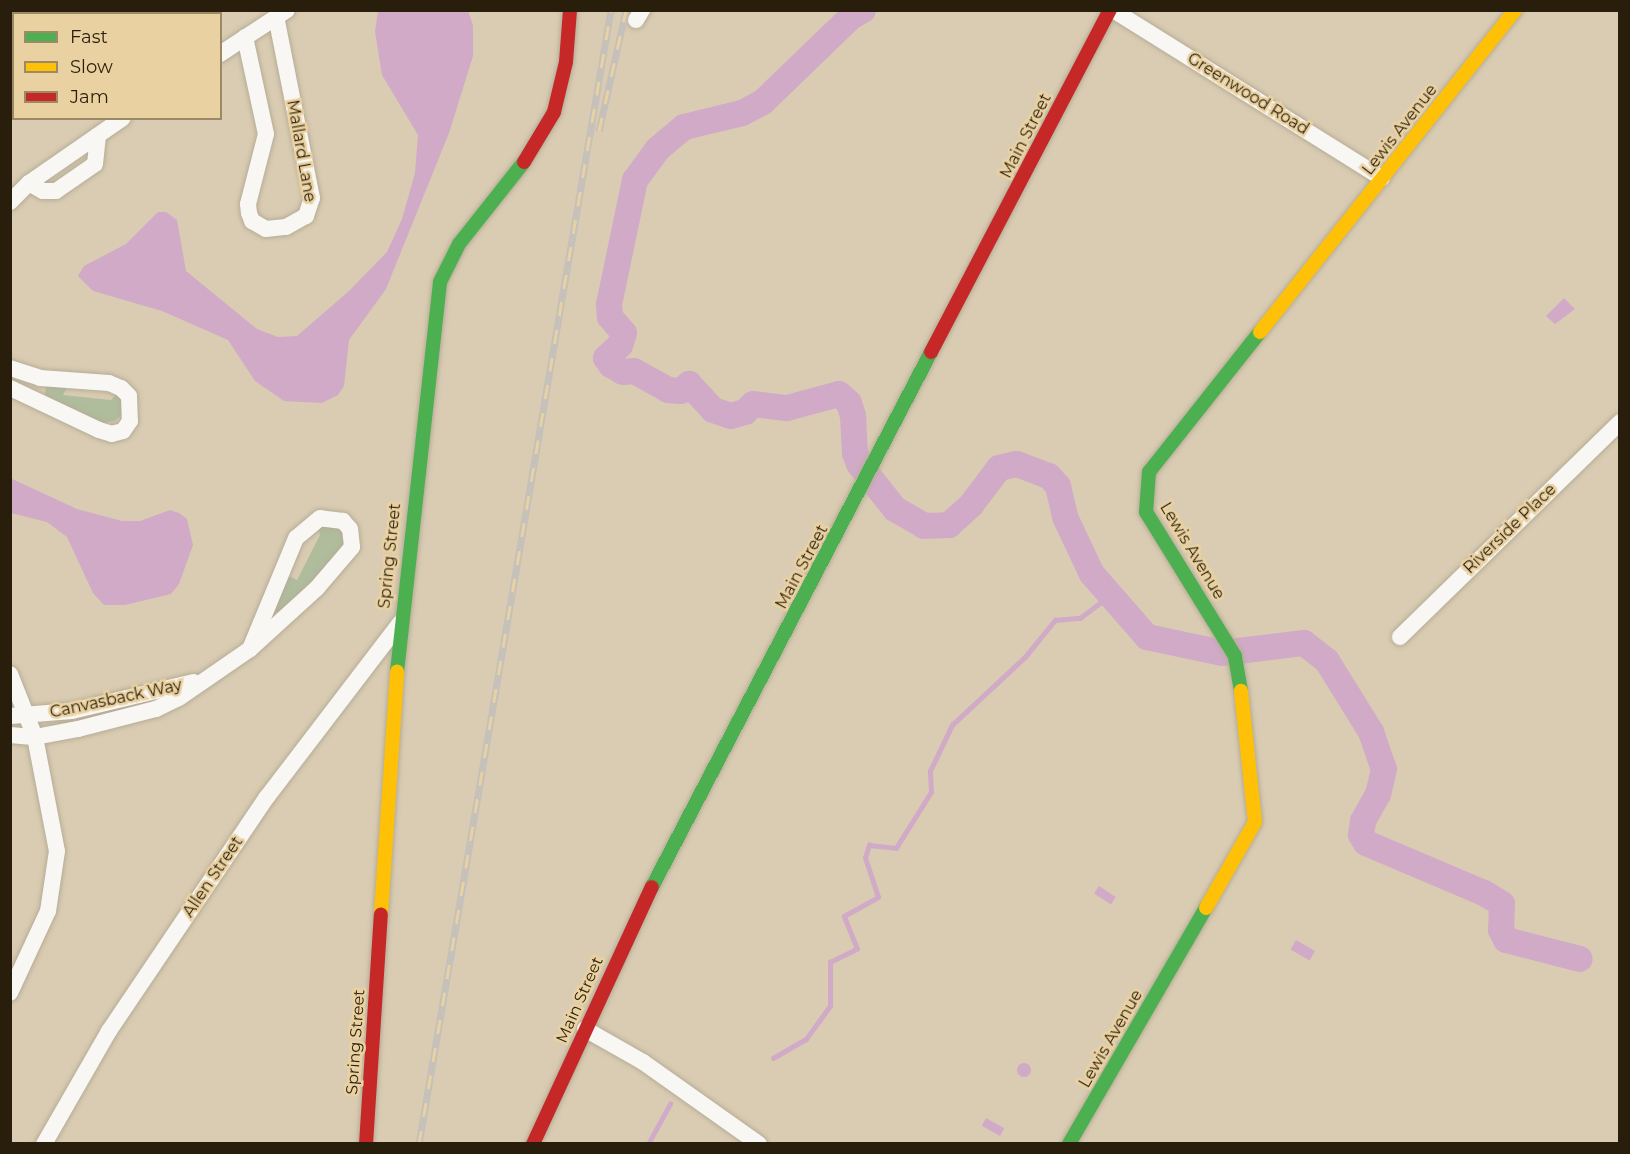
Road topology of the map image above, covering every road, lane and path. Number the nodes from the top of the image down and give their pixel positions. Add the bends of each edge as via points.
1 (570, 10) edge
2 (1112, 10) edge
3 (1515, 10) edge
4 (282, 14) edge
5 (245, 37) junction
6 (222, 53) edge
7 (120, 120) edge
8 (1382, 178) junction
9 (10, 202) edge
10 (10, 368) edge
11 (40, 378) junction
12 (10, 388) edge
13 (33, 397) junction
14 (1620, 422) edge
15 (400, 623) junction
16 (1400, 637) dead end
17 (250, 649) junction
18 (10, 674) edge
19 (204, 680) junction
20 (10, 716) edge
21 (29, 717) junction
22 (10, 735) edge
23 (34, 737) junction
24 (10, 993) edge
25 (585, 1029) junction
26 (44, 1143) edge
27 (366, 1143) edge
28 (533, 1143) edge
29 (759, 1143) edge
30 (1069, 1143) edge

1 - 15 street, Spring Street via 566,62 554,112 516,175 459,244 440,282 430,333
2 - 8 street, Greenwood Road
2 - 25 street, Main Street via 668,853
3 - 8 street, Lewis Avenue
4 - 5 street
4 - 5 street, Mallard Lane via 312,198 306,216 286,227 266,229 252,221 249,213 266,134
5 - 6 street
7 - 9 street via 29,183
8 - 30 street, Lewis Avenue via 1149,472 1146,512 1232,650 1248,736 1255,822
10 - 11 street
11 - 13 street
11 - 13 street via 109,383 121,388 129,396 130,421 123,431 112,434
12 - 13 street
14 - 16 street, Riverside Place
15 - 26 street, Allen Street via 267,797 109,1031
15 - 27 street, Spring Street
17 - 17 street, Canvasback Way via 346,557 352,538 343,521 320,518 296,538
17 - 19 street, Canvasback Way
18 - 21 street
19 - 21 street, Canvasback Way via 72,711
19 - 23 street, Canvasback Way via 156,709
20 - 21 street, Canvasback Way
21 - 23 street
22 - 23 street, Canvasback Way
23 - 24 street via 56,839 56,874 39,937
25 - 28 street, Main Street
25 - 29 street via 643,1062

